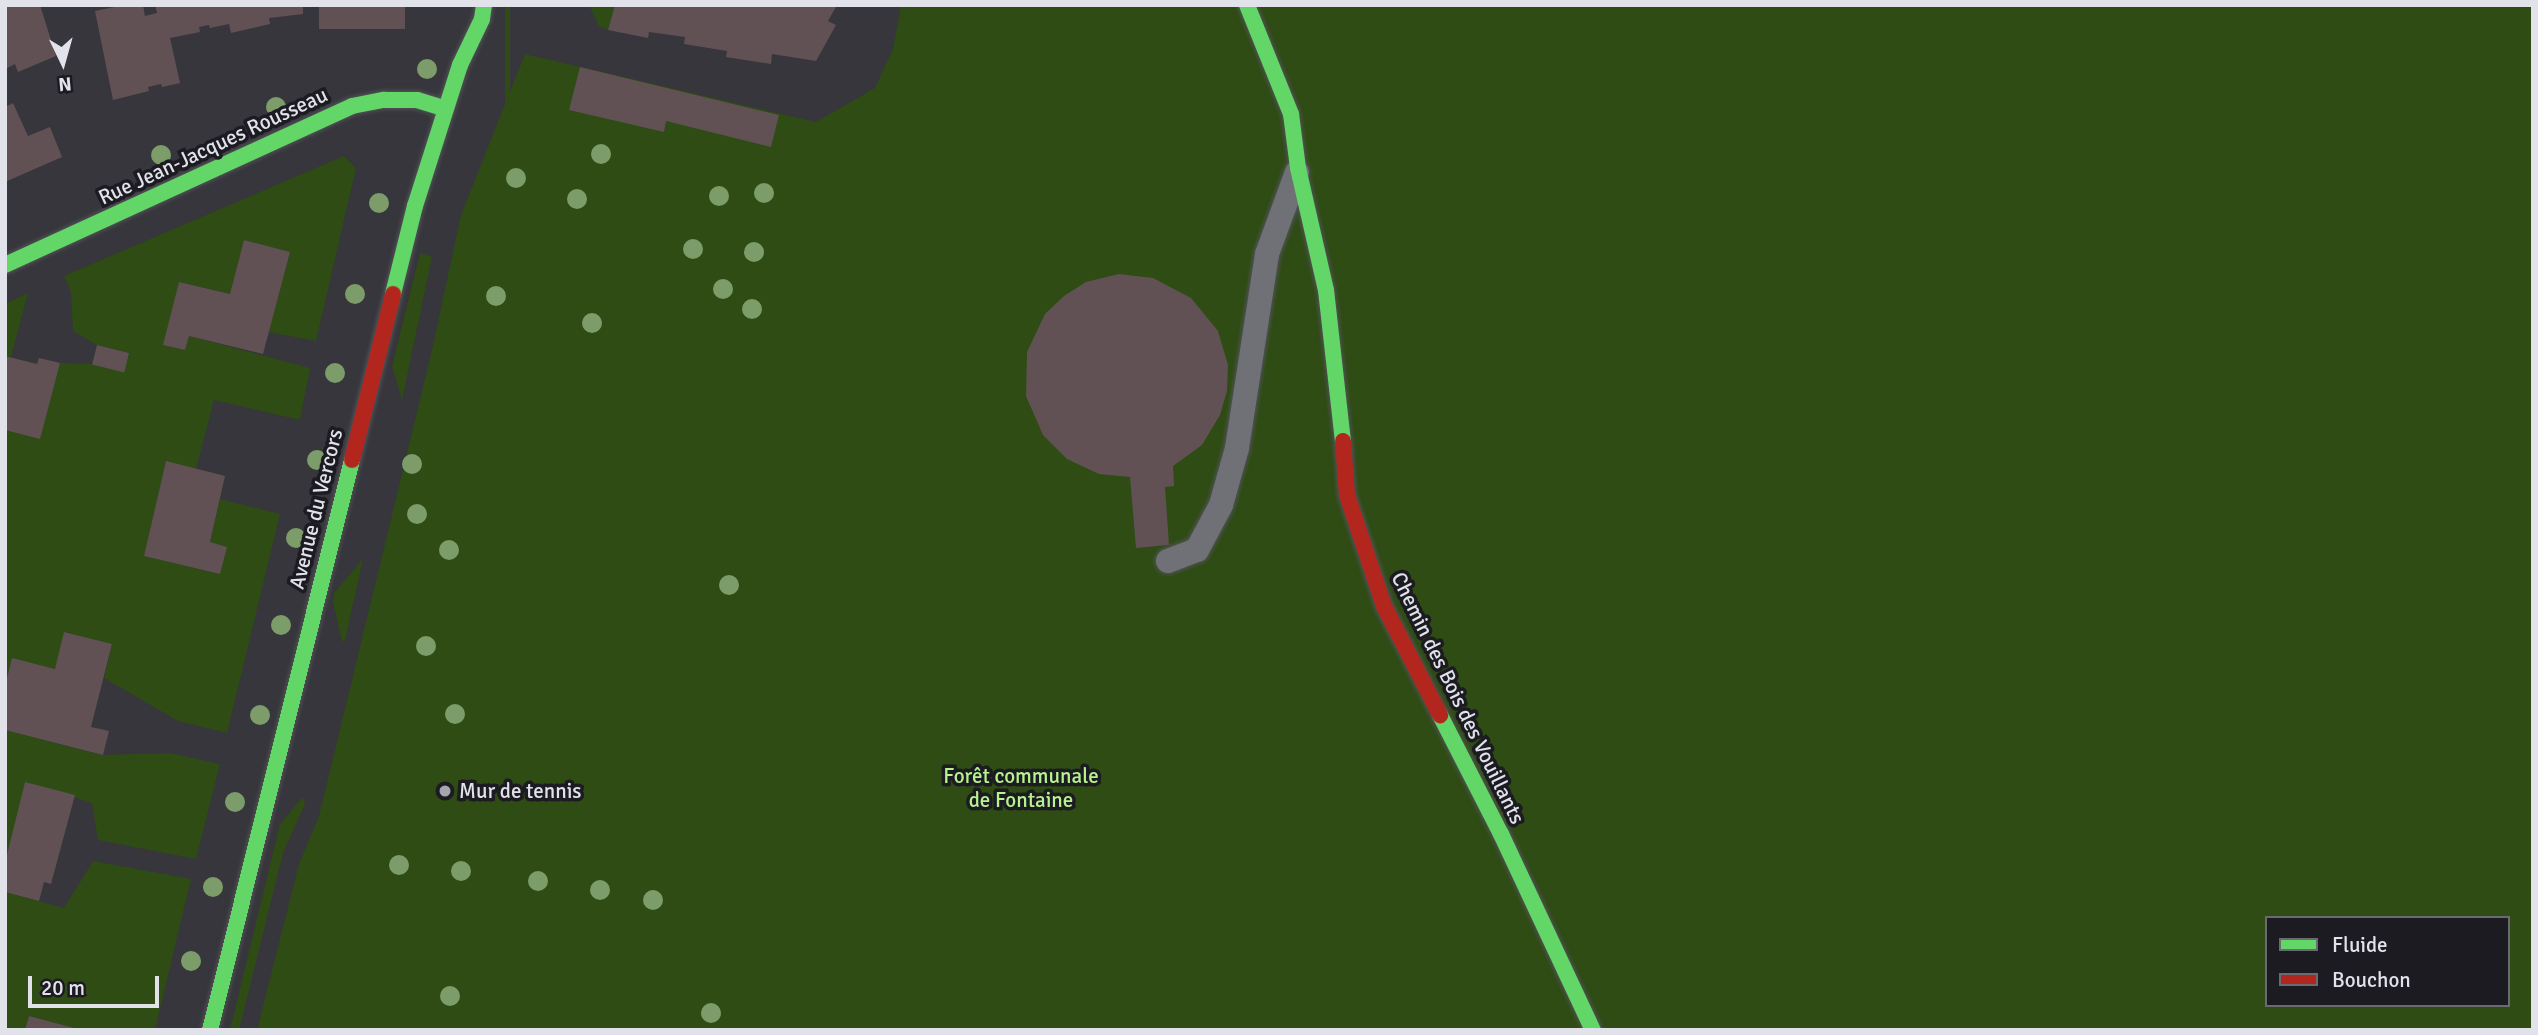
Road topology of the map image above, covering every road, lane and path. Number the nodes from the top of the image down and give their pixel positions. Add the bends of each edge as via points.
1 (484, 5) edge
2 (1247, 5) edge
3 (446, 108) junction
4 (1298, 168) junction
5 (5, 265) edge
6 (1168, 561) dead end
7 (210, 1030) edge
8 (1593, 1030) edge

1 - 3 street, Avenue du Vercors
2 - 4 street, Chemin des Bois des Vouillants via 1291,114
3 - 5 street, Rue Jean-Jacques Rousseau via 417,100 352,106
3 - 7 street, Avenue du Vercors via 415,206 340,498
4 - 6 lane via 1267,254 1237,448 1222,505 1197,550
4 - 8 street, Chemin des Bois des Vouillants via 1326,290 1347,495 1384,606 1501,834

